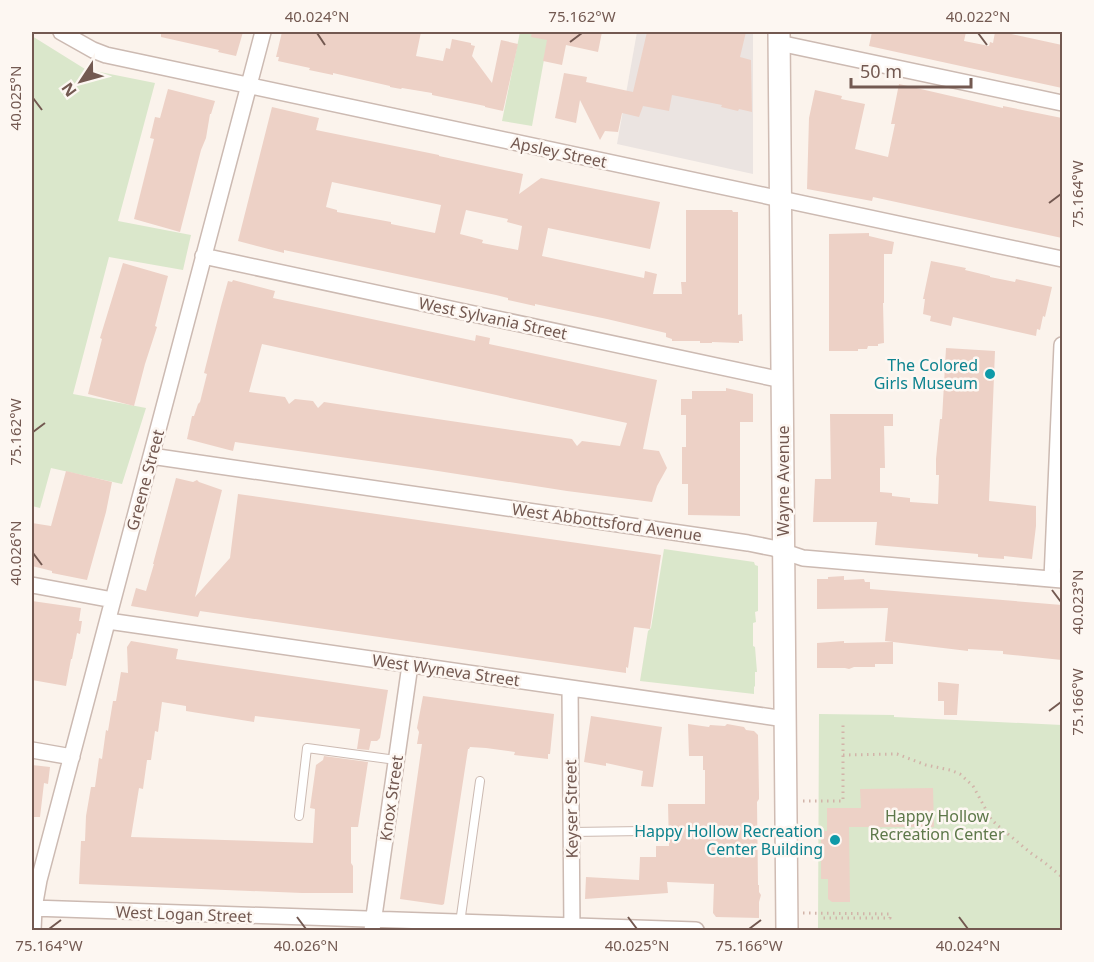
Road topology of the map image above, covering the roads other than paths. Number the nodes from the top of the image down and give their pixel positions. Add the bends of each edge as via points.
1 (61, 32) edge
2 (263, 32) edge
3 (779, 37) edge
4 (249, 85) junction
5 (1062, 103) edge
6 (780, 199) junction
7 (203, 256) junction
8 (1062, 259) edge
9 (1062, 345) edge
10 (782, 380) junction
11 (151, 456) junction
12 (783, 552) junction
13 (1057, 580) edge
14 (32, 585) edge
15 (113, 600) junction
16 (108, 621) junction
17 (410, 665) junction
18 (570, 688) junction
19 (785, 719) junction
20 (32, 750) edge
21 (72, 757) junction
22 (396, 760) junction
23 (480, 781) dead end
24 (298, 816) dead end
25 (645, 831) dead end
26 (572, 832) junction
27 (33, 908) edge
28 (460, 922) junction
29 (787, 922) edge
30 (373, 925) edge
31 (572, 928) edge
32 (33, 930) edge
33 (696, 930) edge

1 - 4 street, Apsley Street via 106,55
2 - 4 street, Greene Street
3 - 5 street
3 - 6 main road, Wayne Avenue
4 - 6 street, Apsley Street
4 - 7 street, Greene Street
6 - 8 street, Apsley Street
6 - 10 main road, Wayne Avenue
7 - 10 street, West Sylvania Street
7 - 11 street, Greene Street
9 - 13 street
10 - 12 main road, Wayne Avenue
11 - 12 street, West Abbottsford Avenue via 763,545
11 - 15 street, Greene Street
12 - 13 street, West Abbottsford Avenue via 803,558
12 - 19 main road, Wayne Avenue
14 - 15 street
15 - 16 street, Greene Street
16 - 17 street, West Wyneva Street
16 - 21 street, Greene Street
17 - 18 street, West Wyneva Street
17 - 22 street, Knox Street
18 - 19 street, West Wyneva Street
18 - 26 street, Keyser Street
19 - 29 main road, Wayne Avenue
20 - 21 street
21 - 27 street, Greene Street
22 - 24 lane via 308,748
22 - 30 street, Knox Street
23 - 28 lane
25 - 26 lane
26 - 31 street, Keyser Street
27 - 30 street, West Logan Street
27 - 32 street, Greene Street
28 - 30 street, West Logan Street
28 - 31 street, West Logan Street
31 - 33 street, West Logan Street

